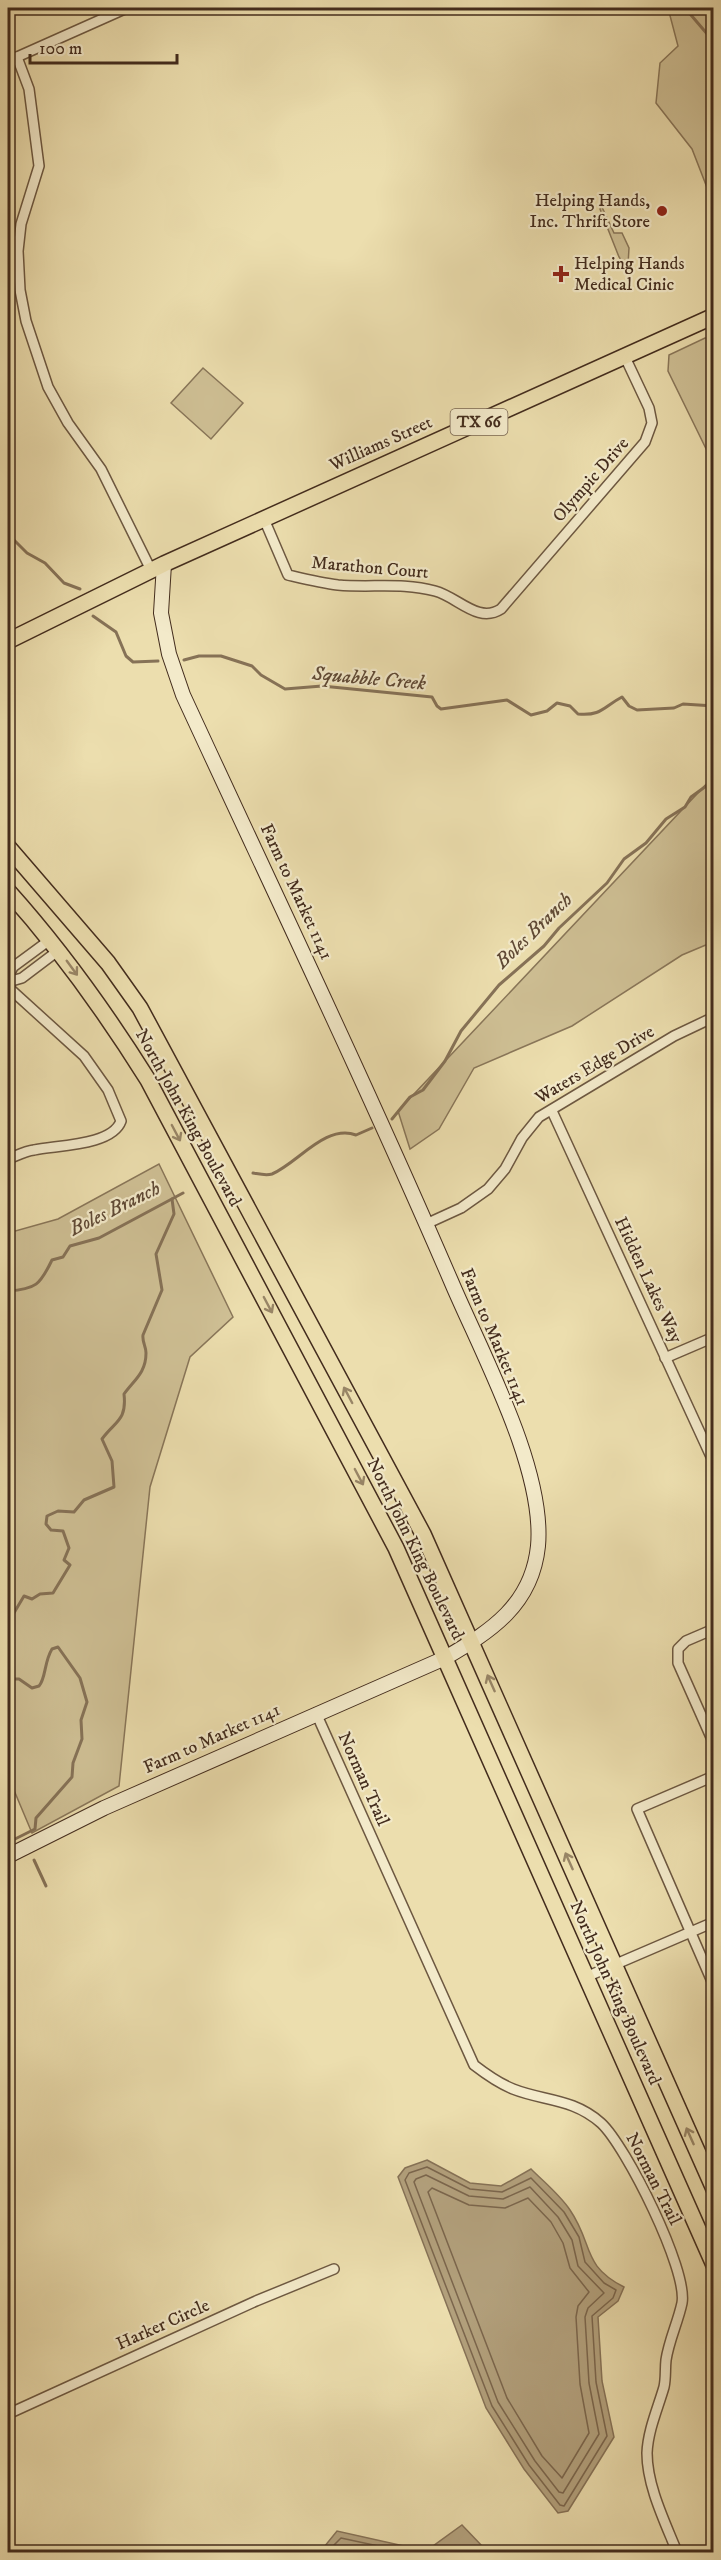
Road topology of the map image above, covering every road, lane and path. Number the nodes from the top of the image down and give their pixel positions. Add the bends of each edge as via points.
1 (128, 8) edge
2 (12, 59) edge
3 (714, 316) edge
4 (625, 357) junction
5 (264, 519) junction
6 (157, 567) junction
7 (501, 609) joint
8 (8, 641) edge
9 (8, 847) edge
10 (8, 891) edge
11 (77, 926) junction
12 (55, 944) junction
13 (8, 977) edge
14 (8, 982) edge
15 (8, 987) edge
16 (714, 1017) edge
17 (552, 1111) junction
18 (8, 1159) edge
19 (426, 1224) junction
20 (271, 1251) junction
21 (246, 1263) junction
22 (714, 1337) edge
23 (665, 1358) junction
24 (714, 1463) edge
25 (714, 1629) edge
26 (473, 1642) junction
27 (445, 1658) junction
28 (316, 1713) junction
29 (714, 1744) edge
30 (714, 1776) edge
31 (8, 1856) edge
32 (714, 1922) edge
33 (689, 1932) junction
34 (614, 1965) junction
35 (586, 1977) junction
36 (714, 1986) edge
37 (714, 2189) edge
38 (714, 2265) edge
39 (334, 2269) dead end
40 (8, 2414) edge
41 (677, 2553) edge

1 - 2 street
2 - 6 street via 29,88 39,166 21,224 18,251 26,321 48,387
3 - 4 main road, Williams Street / TX 66
4 - 5 main road, Williams Street / TX 66
4 - 7 street, Olympic Drive via 649,408 652,423 645,442
5 - 6 main road, Williams Street / TX 66
5 - 7 street, Marathon Court via 288,575 340,585 420,587 456,598 485,615
6 - 8 main road, TX 66
6 - 19 street, Farm to Market 1141 via 169,654 183,695 296,933
9 - 11 main road, North John King Boulevard
10 - 12 main road, North John King Boulevard
11 - 12 main road
11 - 20 main road, North John King Boulevard via 140,1008
12 - 13 street via 13,967
12 - 14 street via 22,978
12 -> 21 main road, North John King Boulevard via 148,1080
15 - 18 street via 84,1056 120,1112 119,1125 89,1142 32,1150
16 - 17 street, Waters Edge Drive via 674,1036
17 - 19 street, Waters Edge Drive via 539,1117 488,1189 461,1208
17 - 23 street, Hidden Lakes Way
19 - 26 street, Farm to Market 1141 via 521,1447 533,1479 538,1513 535,1561 523,1591 494,1629
20 - 21 main road
26 -> 20 main road, North John King Boulevard via 423,1534
21 -> 27 main road, North John King Boulevard via 396,1548
22 - 23 street
23 - 24 street, Hidden Lakes Way
25 - 29 street via 686,1641 678,1649 678,1663
26 - 27 street, Farm to Market 1141
34 -> 26 main road, North John King Boulevard
27 - 28 street, Farm to Market 1141
27 - 35 main road, North John King Boulevard
28 - 31 street, Farm to Market 1141 via 104,1808
28 - 41 street, Norman Trail via 474,2065 494,2081 553,2098 600,2122 627,2157 667,2243 680,2276 683,2300 666,2359 665,2383 647,2455
30 - 33 street via 637,1809
32 - 33 street
33 - 34 street
33 - 36 street
34 - 35 street
37 -> 34 main road, North John King Boulevard
35 - 38 main road, North John King Boulevard
39 - 40 street, Harker Circle

